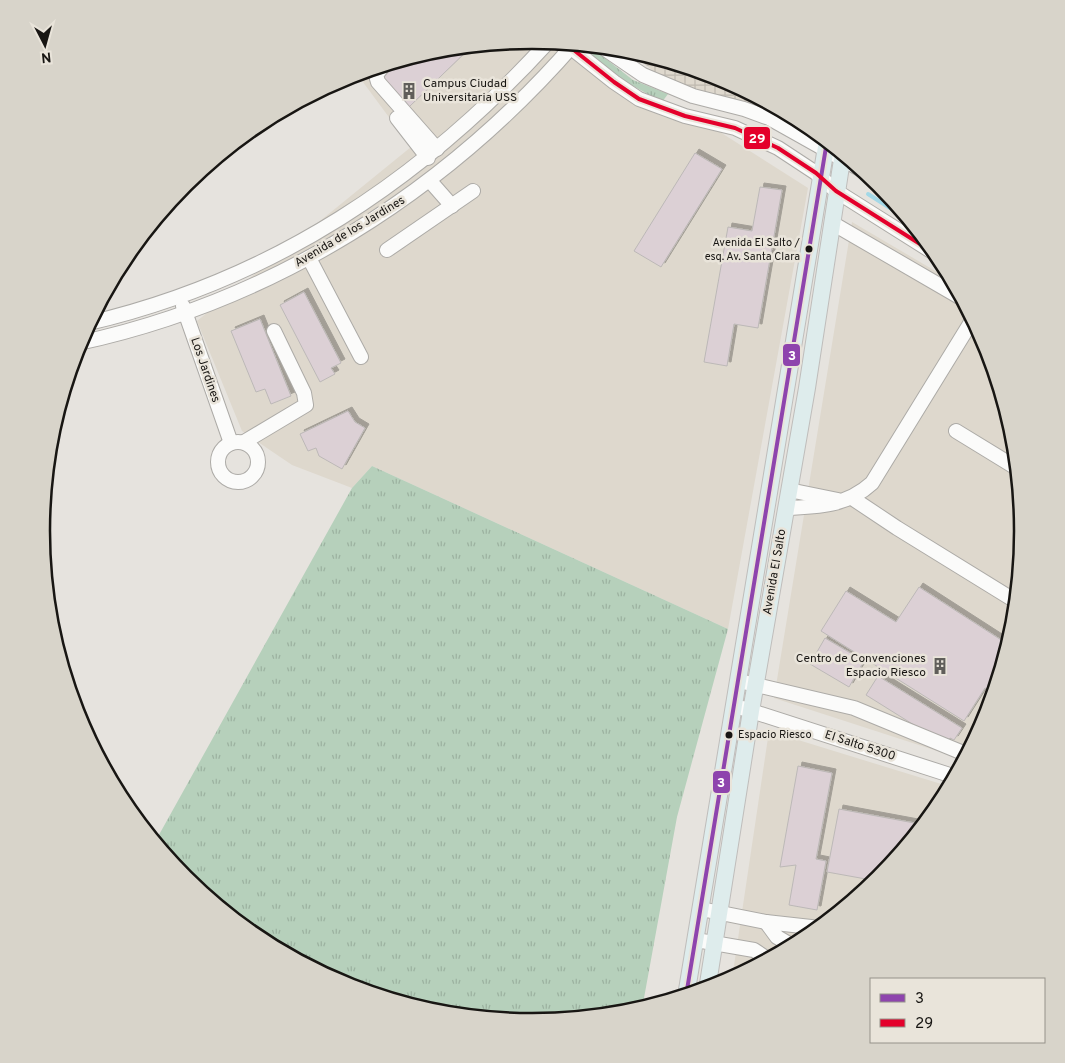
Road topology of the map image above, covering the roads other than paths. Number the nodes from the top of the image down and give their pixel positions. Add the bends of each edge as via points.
1 (541, 49) edge
2 (565, 50) edge
3 (577, 51) edge
4 (617, 56) edge
5 (377, 74) edge
6 (397, 118) dead end
7 (812, 138) edge
8 (826, 149) edge
9 (429, 157) junction
10 (841, 161) edge
11 (406, 174) junction
12 (820, 177) junction
13 (427, 184) junction
14 (474, 191) dead end
15 (836, 192) junction
16 (447, 209) junction
17 (832, 223) junction
18 (919, 244) edge
19 (387, 250) dead end
20 (309, 258) junction
21 (952, 293) edge
22 (179, 296) junction
23 (185, 313) junction
24 (99, 320) edge
25 (969, 326) edge
26 (274, 332) dead end
27 (89, 340) edge
28 (362, 357) dead end
29 (956, 431) dead end
30 (1010, 464) edge
31 (789, 490) junction
32 (848, 499) junction
33 (786, 508) junction
34 (1011, 598) edge
35 (739, 681) junction
36 (756, 684) junction
37 (743, 708) junction
38 (961, 752) edge
39 (950, 775) edge
40 (701, 910) junction
41 (720, 912) junction
42 (766, 922) junction
43 (809, 927) edge
44 (696, 940) junction
45 (786, 942) edge
46 (715, 943) junction
47 (763, 956) edge
48 (708, 981) edge
49 (687, 989) edge

1 - 9 street, Avenida de los Jardines
2 - 13 street, Avenida de los Jardines via 496,125
3 - 12 street via 639,99 676,114 753,135
4 - 7 street via 635,71 659,82 756,113
5 - 9 street via 378,82
6 - 9 street
8 - 12 main road, Avenida El Salto
9 - 11 street, Avenida de los Jardines
9 - 13 street via 425,174
10 - 15 main road, Avenida El Salto
11 - 13 street
11 - 22 street, Avenida de los Jardines via 304,241
12 - 15 street
12 - 35 main road, Avenida El Salto
13 - 16 street
13 - 20 street, Avenida de los Jardines
14 - 16 street
15 - 17 main road, Avenida El Salto
15 - 18 street
16 - 19 street
17 - 21 street
17 - 31 main road, Avenida El Salto
20 - 23 street, Avenida de los Jardines
20 - 28 street
22 - 23 street, Los Jardines
22 - 24 street, Avenida de los Jardines
23 - 26 street, Los Jardines via 237,443 306,404 304,393
23 - 27 street, Avenida de los Jardines
25 - 32 street via 872,483
29 - 30 street
31 - 32 street
31 - 33 main road, Avenida El Salto
32 - 33 street via 827,506
32 - 34 street
33 - 36 main road, Avenida El Salto
35 - 36 street
35 - 37 main road, Avenida El Salto
36 - 37 main road, Avenida El Salto
36 - 38 street via 854,708
37 - 39 street, El Salto 5300
37 - 40 main road, Avenida El Salto
37 - 41 main road, Avenida El Salto
40 - 41 street
40 - 44 main road, Avenida El Salto
41 - 42 street
41 - 46 main road, Avenida El Salto
42 - 43 street
42 - 45 street via 777,937
44 - 46 street
44 - 49 main road, Avenida El Salto
46 - 47 street via 754,950
46 - 48 main road, Avenida El Salto

